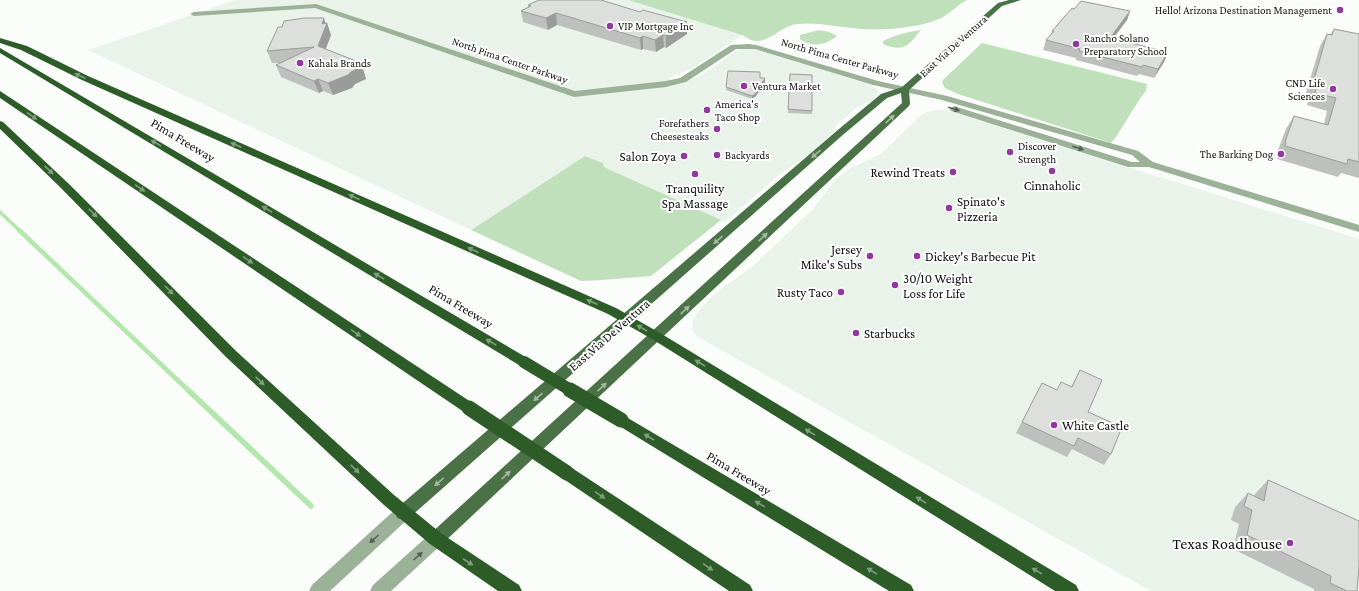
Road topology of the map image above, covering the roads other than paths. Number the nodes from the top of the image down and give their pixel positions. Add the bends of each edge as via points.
1 (1018, 0) edge
2 (1000, 2) edge
3 (194, 14) dead end
4 (0, 40) edge
5 (0, 50) edge
6 (905, 89) junction
7 (0, 94) edge
8 (0, 124) edge
9 (1359, 229) edge
10 (627, 319) junction
11 (656, 336) junction
12 (403, 513) junction
13 (436, 539) junction
14 (318, 591) edge
15 (379, 591) edge
16 (513, 591) edge
17 (744, 591) edge
18 (905, 591) edge
19 (1070, 591) edge

1 - 2 main road, East Via De Ventura
2 - 6 main road, East Via De Ventura
3 - 6 street, North Pima Center Parkway via 316,6 574,94 683,80 734,48 748,46 763,48 876,83
10 -> 4 highway via 91,81 24,48
18 -> 5 highway, Pima Freeway, bridge
6 - 9 street, North Pima Center Parkway via 940,104 1131,164 1150,164
6 -> 10 main road, East Via De Ventura via 884,96
11 -> 6 main road via 906,104
7 -> 17 highway, bridge
8 -> 12 highway via 231,354
11 -> 10 highway
10 -> 12 main road, East Via De Ventura
13 -> 11 main road
19 -> 11 highway
12 - 13 highway
12 -> 14 street, East Via De Ventura
15 -> 13 street
13 -> 16 highway

